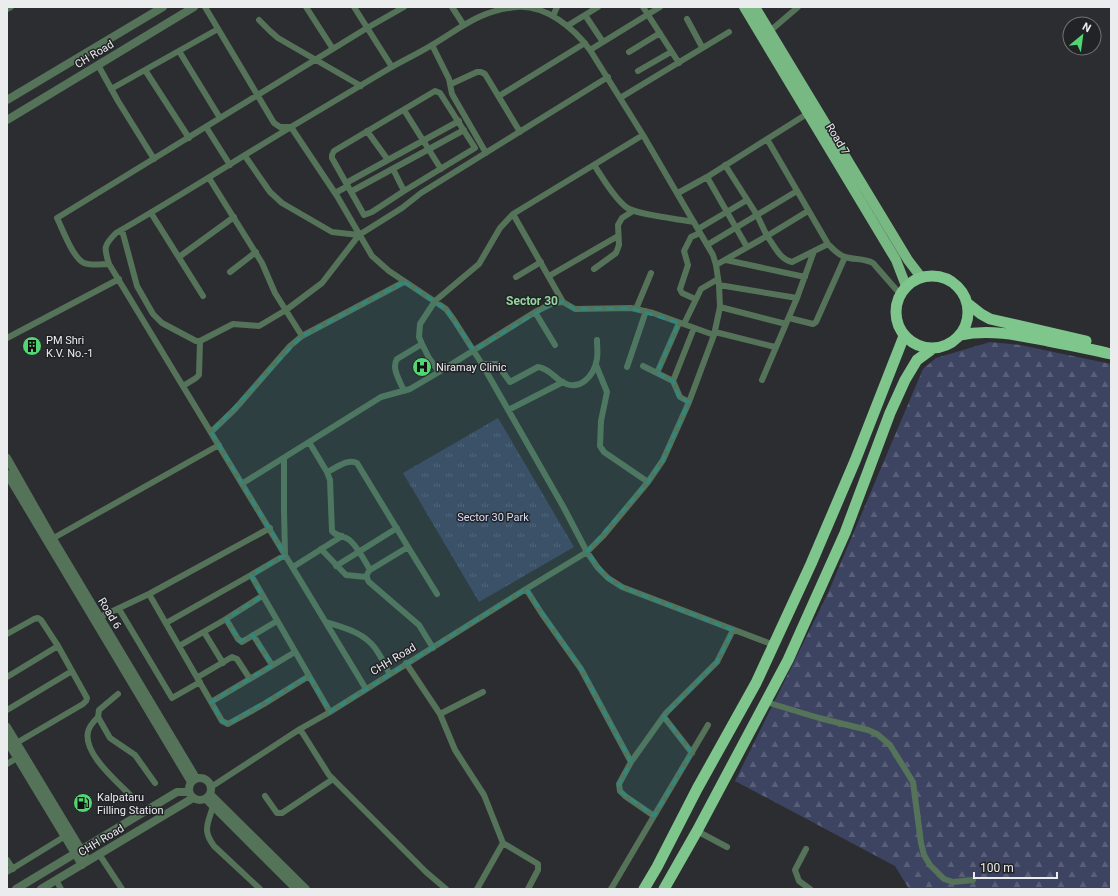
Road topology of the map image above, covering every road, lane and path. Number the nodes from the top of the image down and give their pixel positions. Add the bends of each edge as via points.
1 (11, 7) edge
2 (163, 7) edge
3 (194, 7) edge
4 (205, 7) edge
5 (306, 7) edge
6 (354, 7) edge
7 (452, 7) edge
8 (557, 7) edge
9 (598, 7) edge
10 (643, 7) edge
11 (660, 7) edge
12 (744, 7) edge
13 (755, 7) edge
14 (798, 7) edge
15 (400, 8) edge
16 (497, 8) edge
17 (7, 9) edge
18 (647, 14) junction
19 (585, 15) junction
20 (553, 16) junction
21 (687, 19) dead end
22 (259, 20) dead end
23 (463, 24) junction
24 (567, 26) junction
25 (367, 28) junction
26 (218, 29) junction
27 (770, 31) junction
28 (729, 32) dead end
29 (660, 33) junction
30 (603, 42) junction
31 (585, 43) junction
32 (432, 45) junction
33 (702, 47) junction
34 (333, 49) junction
35 (590, 50) junction
36 (179, 51) junction
37 (628, 52) dead end
38 (671, 52) junction
39 (316, 60) junction
40 (679, 63) junction
41 (98, 64) junction
42 (392, 68) junction
43 (145, 70) junction
44 (638, 71) dead end
45 (608, 77) junction
46 (451, 84) junction
47 (361, 86) junction
48 (111, 90) junction
49 (258, 95) junction
50 (499, 96) junction
51 (620, 98) junction
52 (7, 100) edge
53 (404, 110) junction
54 (812, 111) junction
55 (220, 118) junction
56 (7, 120) edge
57 (468, 122) junction
58 (461, 125) junction
59 (206, 127) junction
60 (291, 127) junction
61 (368, 131) junction
62 (520, 132) junction
63 (643, 135) junction
64 (188, 138) junction
65 (767, 139) junction
66 (423, 140) junction
67 (429, 150) junction
68 (486, 153) junction
69 (245, 156) junction
70 (154, 159) junction
71 (388, 160) junction
72 (230, 165) junction
73 (594, 165) junction
74 (725, 165) junction
75 (393, 169) junction
76 (441, 169) junction
77 (707, 177) junction
78 (209, 178) junction
79 (349, 187) junction
80 (404, 191) junction
81 (797, 191) junction
82 (335, 193) junction
83 (678, 193) junction
84 (747, 200) junction
85 (633, 211) junction
86 (726, 211) junction
87 (808, 211) junction
88 (151, 213) junction
89 (512, 214) junction
90 (757, 216) junction
91 (234, 217) junction
92 (694, 222) junction
93 (736, 228) junction
94 (122, 230) junction
95 (699, 231) junction
96 (359, 235) junction
97 (618, 236) junction
98 (767, 236) junction
99 (828, 244) junction
100 (707, 245) junction
101 (747, 247) junction
102 (814, 250) junction
103 (256, 252) junction
104 (179, 257) junction
105 (845, 257) junction
106 (726, 260) junction
107 (541, 262) junction
108 (109, 264) junction
109 (716, 266) junction
110 (594, 269) dead end
111 (230, 272) dead end
112 (651, 273) dead end
113 (549, 276) junction
114 (516, 277) dead end
115 (805, 277) junction
116 (921, 277) junction
117 (119, 279) junction
118 (404, 282) junction
119 (718, 282) junction
120 (903, 290) junction
121 (203, 296) dead end
122 (797, 298) junction
123 (695, 299) junction
124 (435, 301) junction
125 (563, 302) junction
126 (967, 303) junction
127 (720, 307) junction
128 (636, 309) junction
129 (286, 310) junction
130 (646, 311) junction
131 (535, 312) junction
132 (787, 321) junction
133 (681, 323) junction
134 (694, 328) junction
135 (714, 333) junction
136 (302, 336) junction
137 (904, 336) junction
138 (960, 336) junction
139 (7, 338) edge
140 (597, 340) dead end
141 (200, 341) junction
142 (422, 344) junction
143 (555, 345) dead end
144 (775, 347) junction
145 (1111, 347) edge
146 (932, 349) junction
147 (474, 350) junction
148 (1111, 354) edge
149 (482, 364) junction
150 (596, 365) junction
151 (642, 366) dead end
152 (627, 367) dead end
153 (439, 372) junction
154 (657, 373) junction
155 (762, 380) dead end
156 (673, 381) junction
157 (563, 382) junction
158 (183, 386) junction
159 (404, 391) junction
160 (689, 402) junction
161 (508, 410) junction
162 (211, 432) junction
163 (309, 442) junction
164 (219, 445) junction
165 (7, 458) edge
166 (284, 458) junction
167 (327, 472) junction
168 (9, 474) edge
169 (648, 482) junction
170 (243, 483) junction
171 (270, 528) junction
172 (396, 528) junction
173 (342, 536) junction
174 (50, 540) junction
175 (408, 547) junction
176 (322, 549) junction
177 (359, 552) junction
178 (587, 552) junction
179 (285, 555) junction
180 (336, 566) junction
181 (293, 567) junction
182 (370, 570) junction
183 (250, 575) junction
184 (366, 577) junction
185 (526, 588) junction
186 (149, 594) junction
187 (437, 594) dead end
188 (262, 596) junction
189 (119, 609) junction
190 (100, 617) junction
191 (226, 619) junction
192 (277, 621) junction
193 (326, 622) junction
194 (166, 623) junction
195 (733, 630) junction
196 (204, 632) junction
197 (7, 634) edge
198 (253, 635) junction
199 (774, 645) junction
200 (58, 646) junction
201 (179, 646) junction
202 (433, 648) junction
203 (295, 652) junction
204 (223, 663) junction
205 (406, 663) junction
206 (272, 665) junction
207 (72, 671) junction
208 (390, 673) junction
209 (309, 676) junction
210 (7, 677) edge
211 (250, 679) junction
212 (199, 680) junction
213 (366, 689) junction
214 (483, 692) dead end
215 (118, 694) dead end
216 (211, 702) junction
217 (766, 702) junction
218 (7, 710) edge
219 (330, 712) junction
220 (440, 714) junction
221 (664, 716) junction
222 (98, 717) junction
223 (708, 725) dead end
224 (7, 727) edge
225 (300, 728) junction
226 (11, 743) edge
227 (692, 753) junction
228 (17, 758) junction
229 (631, 762) junction
230 (7, 764) edge
231 (333, 779) junction
232 (194, 780) junction
233 (155, 783) dead end
234 (209, 793) junction
235 (191, 795) junction
236 (265, 796) dead end
237 (132, 797) dead end
238 (213, 806) junction
239 (654, 816) junction
240 (697, 831) junction
241 (68, 834) junction
242 (502, 843) junction
243 (727, 847) dead end
244 (806, 849) dead end
245 (78, 851) junction
246 (100, 854) junction
247 (7, 860) edge
248 (85, 863) junction
249 (10, 870) edge
250 (56, 880) junction
251 (973, 880) dead end
252 (16, 889) edge
253 (41, 889) edge
254 (62, 889) edge
255 (122, 889) edge
256 (260, 889) edge
257 (296, 889) edge
258 (306, 889) edge
259 (446, 889) edge
260 (477, 889) edge
261 (528, 889) edge
262 (611, 889) edge
263 (644, 889) edge
264 (664, 889) edge
265 (810, 889) edge

1 - 17 street
2 - 52 street, CH Road
3 - 41 street, CH Road
4 - 26 street
5 - 34 street
6 - 25 street
7 - 23 street
8 - 20 street
9 - 19 street
10 - 18 street
11 - 18 street
12 - 54 main road, Road 7
13 - 27 main road, Road 7
14 - 27 street
15 - 25 street
16 - 20 street, CHH Road via 519,7
16 - 23 street, CHH Road
18 - 29 street
18 - 30 street
19 - 24 street
19 - 30 street
20 - 24 street, CHH Road
21 - 33 street
22 - 39 street via 278,38
23 - 32 street, CHH Road
24 - 31 street, CHH Road
25 - 34 street
25 - 42 street
26 - 36 street
26 - 49 street
27 - 54 main road, Road 7
28 - 33 street
29 - 37 street
29 - 38 street
30 - 35 street
31 - 35 street, CHH Road
31 - 50 street
32 - 42 street, CHH Road
32 - 46 street
33 - 40 street
34 - 39 street
35 - 45 street, CHH Road
36 - 43 street
36 - 55 street
38 - 40 street
38 - 44 street
39 - 47 street
39 - 49 street
40 - 51 street
41 - 48 street
41 - 56 street, CH Road
42 - 47 street, CHH Road
43 - 48 street
43 - 64 street
45 - 51 street, CHH Road
45 - 62 street
46 - 50 street via 481,72
46 - 57 street via 452,94
47 - 60 street, CHH Road
48 - 70 street
49 - 55 street
49 - 60 street via 274,123 280,127
50 - 62 street
51 - 63 street, CHH Road
53 - 58 street via 437,91
53 - 61 street
53 - 66 street
54 - 65 street
54 - 116 main road, Road 7
54 - 120 main road, Road 7 via 896,260
55 - 59 street
57 - 58 street
57 - 68 street
58 - 66 street
58 - 67 street
58 - 76 street via 475,148
59 - 64 street
59 - 72 street
60 - 69 street, CHH Road
60 - 82 street
61 - 71 street
61 - 79 street via 332,154
62 - 68 street
63 - 73 street
63 - 83 street, CHH Road
64 - 70 street
65 - 74 street
65 - 81 street
66 - 67 street
66 - 71 street
67 - 75 street
67 - 76 street
68 - 96 street
69 - 72 street, CHH Road
69 - 96 street via 270,192 282,203 332,232
70 - 108 street via 57,218 77,258 89,264
71 - 79 street
72 - 78 street, CHH Road
73 - 85 street via 620,202
73 - 89 street
74 - 77 street
74 - 84 street
75 - 79 street
75 - 80 street
76 - 80 street
77 - 83 street
77 - 86 street
78 - 88 street, CHH Road
78 - 91 street
79 - 80 street via 364,215
79 - 82 street
81 - 87 street
81 - 90 street
82 - 96 street
83 - 92 street, CHH Road
84 - 86 street
84 - 90 street
85 - 92 street
85 - 97 street via 619,222
86 - 93 street
86 - 95 street
87 - 98 street
87 - 99 street
88 - 94 street, CHH Road
88 - 104 street
89 - 107 street
89 - 124 street via 500,228 479,264
90 - 93 street
90 - 98 street
91 - 103 street
91 - 104 street
92 - 95 street, CHH Road
93 - 100 street
93 - 101 street
94 - 108 street, CHH Road via 108,241 105,251
94 - 141 street via 137,286 153,314 162,323
95 - 100 street, CHH Road
95 - 123 street via 691,237 684,251 688,265 680,289 682,293
96 - 118 street via 380,265
96 - 129 street via 322,283
97 - 110 street via 619,245 616,253
97 - 113 street
98 - 101 street
98 - 102 street via 787,261 792,262
99 - 102 street
99 - 105 street via 835,252
100 - 109 street, CHH Road
101 - 106 street
102 - 115 street
103 - 111 street
103 - 129 street
104 - 121 street
105 - 120 street via 868,260
105 - 132 street via 816,322 813,324
106 - 109 street
106 - 115 street
107 - 113 street
107 - 114 street
108 - 117 street
109 - 119 street, CHH Road
112 - 128 street
113 - 125 street
115 - 122 street
116 - 120 highway
116 - 126 highway via 941,277 950,281 959,288
117 - 139 street
117 - 158 street
118 - 124 street
118 - 136 street
119 - 122 street
119 - 123 street via 703,287
119 - 127 street, CHH Road
120 - 137 highway via 895,314
122 - 132 street
123 - 133 street
124 - 142 street via 420,324 419,337
124 - 147 street via 446,309
125 - 128 street via 575,309
125 - 131 street via 553,303
126 - 138 highway via 968,318
126 - 145 highway via 990,319
127 - 132 street
127 - 135 street, CHH Road
128 - 130 street
129 - 136 street
129 - 141 street via 259,326 233,324
130 - 133 street
130 - 152 street
131 - 143 street
131 - 147 street
132 - 144 street
133 - 134 street
133 - 154 street
134 - 135 street
134 - 156 street
135 - 144 street
135 - 160 street, CHH Road
136 - 162 street
137 - 146 highway via 918,346
137 - 199 highway via 855,460
138 - 146 highway via 949,344
138 - 148 highway via 988,332 1014,334
140 - 150 street
141 - 158 street via 199,375
142 - 153 street
142 - 159 street via 394,362
144 - 155 street
146 - 217 highway via 911,368 890,413 845,533 788,660
147 - 149 street
147 - 153 street
149 - 157 street via 497,364 510,382 538,368
149 - 161 street
150 - 157 street via 590,376 582,383 575,385
150 - 169 street via 607,392 601,416 600,446 604,452
151 - 154 street
153 - 159 street
154 - 156 street
156 - 160 street via 680,397
157 - 161 street
158 - 162 street
159 - 163 street via 381,397
160 - 169 street, CHH Road via 663,460
161 - 178 street
162 - 164 street
163 - 166 street
163 - 167 street
164 - 170 street
164 - 174 street
165 - 168 street, Road 6
166 - 170 street
166 - 179 street
167 - 172 street via 348,462 357,463
167 - 173 street via 330,480 332,531 335,535
168 - 174 street, Road 6
169 - 178 street, CHH Road
170 - 171 street
171 - 179 street
171 - 186 street
172 - 175 street
172 - 177 street
173 - 176 street
173 - 177 street via 352,542
174 - 190 street, Road 6
174 - 232 street, Road 6
175 - 182 street
175 - 187 street
176 - 180 street
176 - 181 street
177 - 180 street
177 - 182 street
178 - 185 street, CHH Road
178 - 195 street via 608,578 622,587
179 - 181 street
179 - 183 street
180 - 184 street via 346,575
181 - 193 street
182 - 184 street
183 - 188 street
183 - 194 street
184 - 202 street via 419,625
185 - 202 street, CHH Road
185 - 229 street via 581,669
186 - 189 street
186 - 194 street
188 - 191 street
188 - 192 street
189 - 190 street
189 - 212 street via 172,698
190 - 232 street, Road 6
191 - 196 street
191 - 198 street via 240,641
192 - 198 street
192 - 203 street
193 - 208 street via 352,630 368,640 376,648
193 - 213 street
194 - 201 street
195 - 199 street
195 - 221 street via 717,662
196 - 201 street
196 - 204 street
197 - 200 street via 38,618
198 - 206 street
199 - 263 highway
200 - 207 street
200 - 210 street
201 - 212 street
202 - 205 street, CHH Road
203 - 206 street
203 - 209 street
204 - 211 street via 232,657 237,659
204 - 212 street
205 - 208 street, CHH Road
205 - 220 street
206 - 211 street
207 - 218 street
207 - 226 street via 87,698 86,701
208 - 213 street, CHH Road
209 - 216 street via 228,724 222,721
209 - 219 street
211 - 216 street
212 - 216 street
213 - 219 street, CHH Road
214 - 220 street
215 - 222 street via 99,710
217 - 240 highway
217 - 251 street via 868,730 890,745 913,782 921,843 930,865 944,879 953,882
219 - 225 street, CHH Road
220 - 242 street via 455,750 484,795
221 - 227 street
221 - 229 street
222 - 233 street via 110,738 135,755
222 - 237 street via 88,731 89,748 95,759
223 - 227 street
224 - 226 street
225 - 231 street
225 - 234 street, CHH Road
226 - 228 street
226 - 241 street
227 - 239 street
228 - 230 street
228 - 241 street
229 - 239 street via 619,784 620,791
231 - 236 street via 282,813 277,813
231 - 259 street
232 - 234 street via 207,780
232 - 235 street
234 - 235 street via 199,800
234 - 238 street
234 - 258 street
235 - 245 street via 177,792
235 - 246 street, CHH Road
238 - 256 street via 206,828 208,838
238 - 257 street
239 - 262 street
240 - 243 street
240 - 264 highway
241 - 245 street
241 - 249 street
242 - 260 street
242 - 261 street via 538,864 538,870
244 - 265 street via 795,870 799,881
245 - 248 street
245 - 252 street
246 - 248 street, CHH Road
246 - 255 street
247 - 249 street
248 - 250 street, CHH Road
250 - 253 street, CHH Road
250 - 254 street

